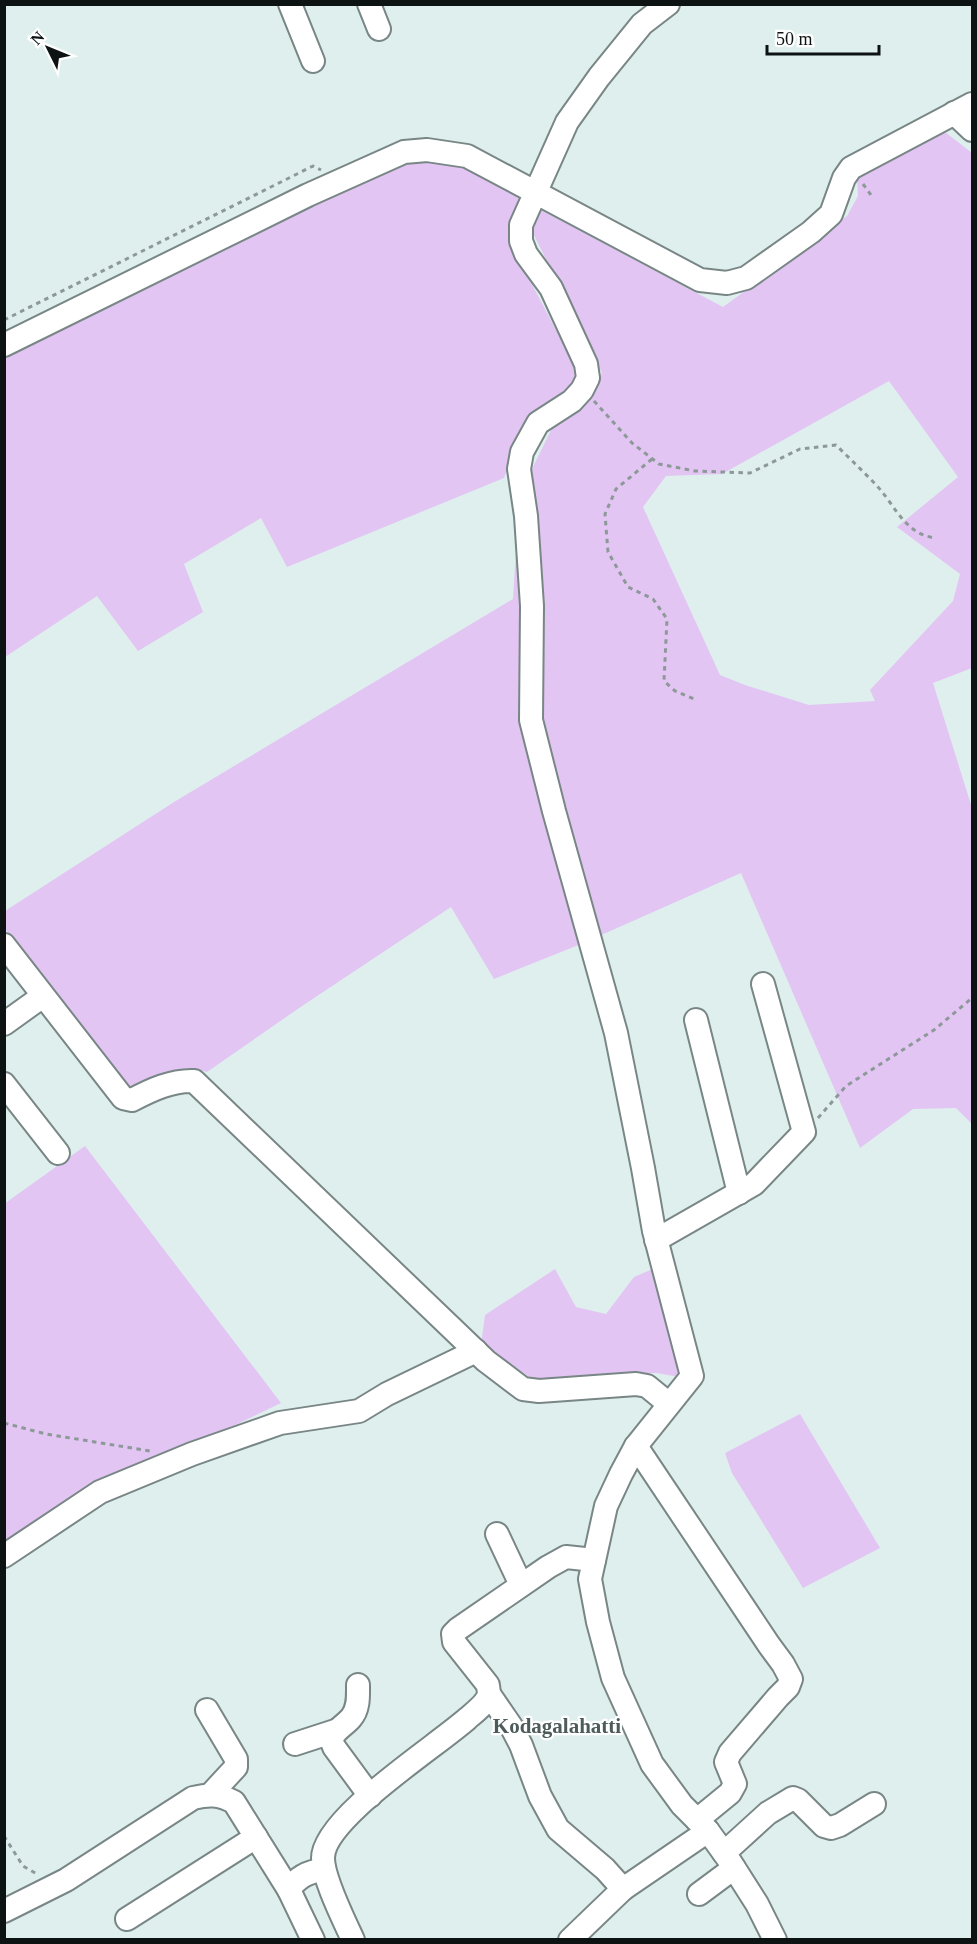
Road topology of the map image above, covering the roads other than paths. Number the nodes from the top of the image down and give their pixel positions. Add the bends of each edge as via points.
1 (290, 4) edge
2 (369, 4) edge
3 (668, 4) edge
4 (379, 29) dead end
5 (314, 61) dead end
6 (963, 109) edge
7 (972, 130) edge
8 (535, 192) junction
9 (4, 345) edge
10 (4, 945) edge
11 (4, 964) edge
12 (763, 984) dead end
13 (36, 1001) junction
14 (696, 1020) dead end
15 (4, 1024) edge
16 (4, 1084) edge
17 (108, 1099) dead end
18 (58, 1153) dead end
19 (739, 1193) junction
20 (656, 1240) junction
21 (476, 1351) junction
22 (669, 1404) junction
23 (636, 1446) junction
24 (497, 1534) dead end
25 (4, 1556) edge
26 (594, 1560) junction
27 (521, 1586) junction
28 (358, 1685) dead end
29 (489, 1694) junction
30 (207, 1710) dead end
31 (335, 1731) junction
32 (295, 1744) dead end
33 (211, 1794) junction
34 (370, 1796) junction
35 (874, 1804) dead end
36 (702, 1826) junction
37 (256, 1837) junction
38 (729, 1860) junction
39 (324, 1870) junction
40 (623, 1889) junction
41 (290, 1890) junction
42 (699, 1894) dead end
43 (4, 1911) edge
44 (126, 1919) dead end
45 (313, 1940) edge
46 (353, 1940) edge
47 (570, 1940) edge
48 (775, 1940) edge

1 - 5 street
2 - 4 street
3 - 8 street via 642,24 573,113
6 - 7 street
6 - 8 street via 851,168 831,214 746,278 727,283 700,280
8 - 9 street via 467,156 427,150 404,152 297,200
8 - 20 street via 521,225 521,241 551,288 586,364 588,378 572,401 538,423 522,452 519,469 532,606 531,720 616,1033
10 - 21 street via 123,1098 132,1100 182,1080 194,1081
11 - 13 street
12 - 19 street via 804,1132 754,1184
13 - 15 street
13 - 17 street
14 - 19 street
16 - 18 street
19 - 20 street
20 - 22 street via 692,1376
21 - 22 street via 523,1389 539,1392 636,1384 647,1386
21 - 25 street via 359,1411 280,1423 100,1492
22 - 23 street
23 - 26 street via 606,1506
23 - 36 street via 791,1679 730,1753 726,1762 735,1784
24 - 27 street
26 - 27 street via 566,1557
26 - 36 street via 590,1579 613,1678 652,1764
27 - 29 street via 453,1634 454,1642 488,1685
28 - 31 street via 355,1711
29 - 34 street via 451,1733
29 - 40 street via 511,1726 558,1829
30 - 33 street via 236,1760 236,1767
31 - 32 street
31 - 34 street via 331,1739 334,1747
33 - 37 street via 234,1802
33 - 43 street via 193,1798 57,1885
34 - 39 street via 333,1831 322,1856
35 - 38 street via 831,1828 792,1798 768,1813
36 - 38 street
36 - 40 street
37 - 41 street
37 - 44 street
38 - 42 street
38 - 48 street
39 - 41 street via 304,1875
39 - 46 street
40 - 47 street
41 - 45 street

